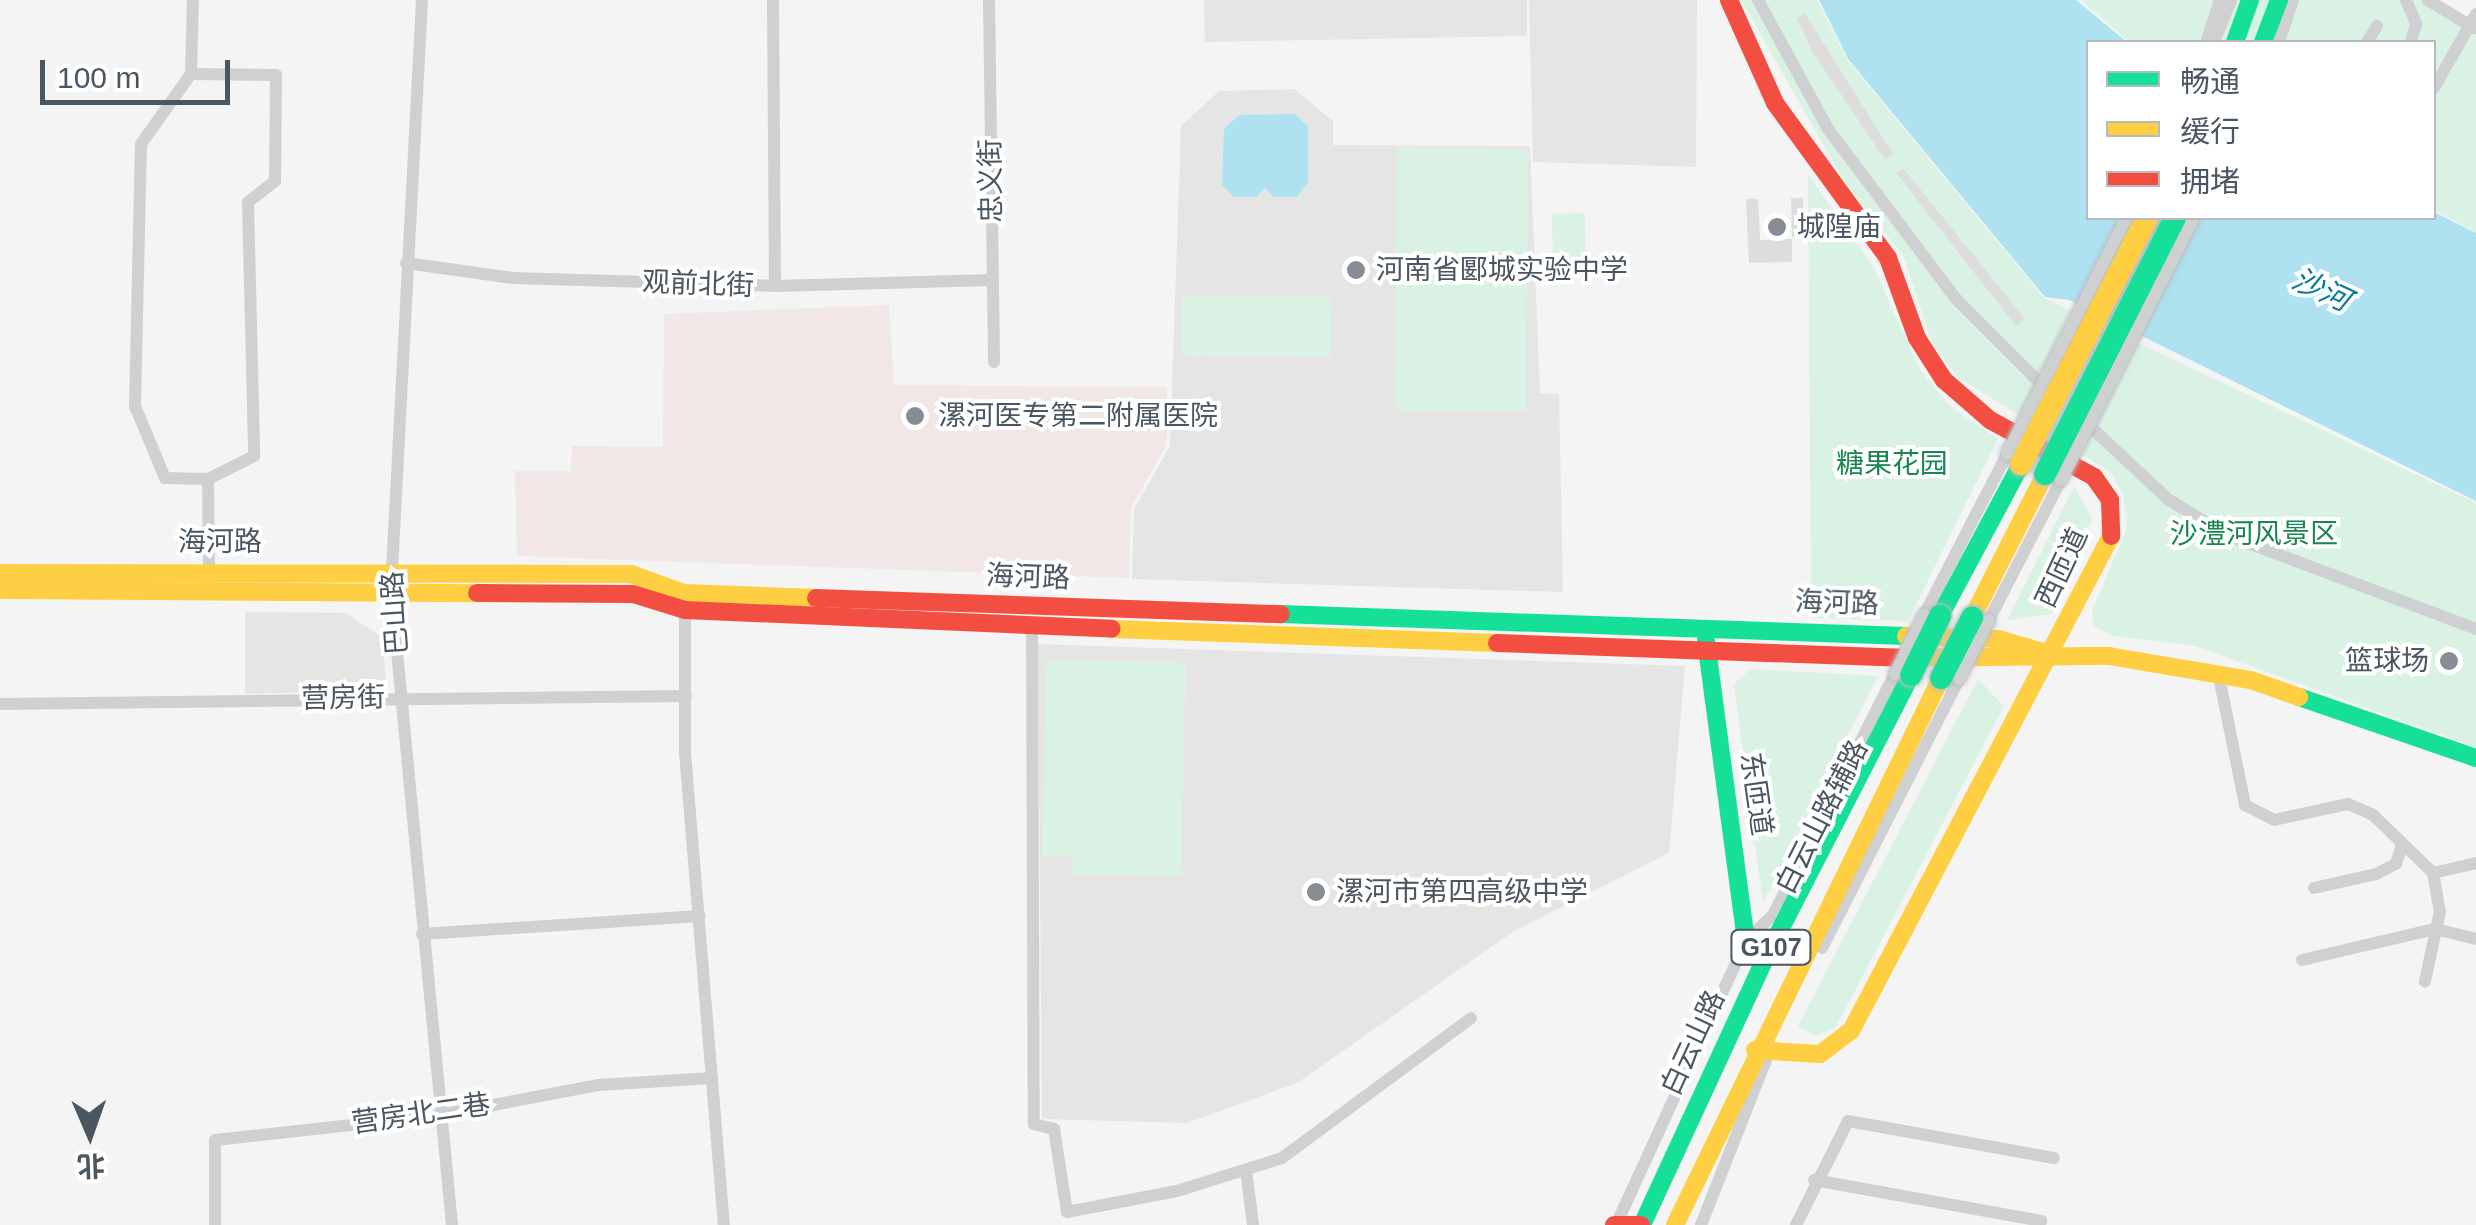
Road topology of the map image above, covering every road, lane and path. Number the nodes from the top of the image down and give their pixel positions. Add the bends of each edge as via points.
1 (193, 0) edge
2 (422, 0) edge
3 (773, 0) edge
4 (988, 0) edge
5 (1728, 0) edge
6 (1758, 0) edge
7 (2220, 0) edge
8 (2231, 0) edge
9 (2250, 0) edge
10 (2278, 0) edge
11 (2293, 0) edge
12 (2406, 0) edge
13 (2428, 0) edge
14 (2474, 22) edge
15 (2376, 26) dead end
16 (2207, 40) edge
17 (2215, 40) edge
18 (2235, 40) edge
19 (2263, 40) edge
20 (2280, 40) edge
21 (2369, 40) edge
22 (2412, 40) edge
23 (191, 74) junction
24 (2436, 85) edge
25 (2125, 220) edge
26 (2146, 220) edge
27 (2174, 220) edge
28 (2193, 220) edge
29 (406, 262) junction
30 (992, 280) junction
31 (775, 286) junction
32 (994, 362) dead end
33 (2014, 459) junction
34 (2053, 477) junction
35 (208, 479) junction
36 (0, 573) edge
37 (209, 581) junction
38 (391, 581) junction
39 (0, 590) edge
40 (684, 602) junction
41 (1032, 626) junction
42 (2476, 630) edge
43 (1705, 638) junction
44 (2053, 656) junction
45 (2218, 672) junction
46 (1903, 674) junction
47 (401, 696) junction
48 (686, 696) junction
49 (0, 704) edge
50 (2476, 758) edge
51 (2402, 844) junction
52 (2476, 863) edge
53 (2433, 872) junction
54 (2314, 888) dead end
55 (698, 916) junction
56 (2435, 929) junction
57 (422, 934) junction
58 (2476, 939) edge
59 (1746, 941) junction
60 (2302, 960) dead end
61 (1764, 961) junction
62 (2425, 982) dead end
63 (1471, 1018) dead end
64 (1761, 1053) junction
65 (712, 1078) junction
66 (440, 1115) junction
67 (2054, 1158) dead end
68 (1246, 1170) junction
69 (1814, 1180) junction
70 (2041, 1221) dead end
71 (1616, 1223) edge
72 (1680, 1224) edge
73 (215, 1225) edge
74 (452, 1225) edge
75 (724, 1225) edge
76 (1253, 1225) edge
77 (1641, 1225) edge
78 (1701, 1225) edge
79 (1796, 1225) edge

1 - 23 street
2 - 29 street, 巴山路
3 - 31 street
4 - 30 street, 忠义街
5 - 44 main road, 西匝道 via 1775,103 1888,258 1916,338 1944,380 1990,420 2094,477 2110,500 2113,533
6 - 42 street via 1828,128 1956,299 2169,500 2229,536
7 - 16 street
8 - 17 street
9 - 18 main road
10 - 19 main road
11 - 20 street
12 - 22 street via 2416,24
13 - 14 street
14 - 24 street
15 - 21 street
23 - 35 street via 142,144 134,406 165,478
23 - 35 street via 276,75 275,181 248,202 254,456
25 - 33 street, bridge
26 - 33 main road, G107, bridge
27 - 34 main road, G107, bridge
28 - 34 street, bridge
29 - 31 street, 观前北街 via 514,278
29 - 38 street, 巴山路
30 - 31 street, 观前北街
30 - 32 street, 忠义街
33 - 46 main road, G107, bridge
34 - 64 main road, 白云山路 / G107, bridge
35 - 37 street
36 - 37 main road, 海河路
37 - 38 main road, 海河路
37 - 39 main road, 海河路
38 - 40 main road, 海河路
38 - 47 street, 巴山路
40 - 41 main road, 海河路
40 - 43 main road, 海河路
40 - 48 street
41 - 43 main road, 海河路
41 - 68 street via 1034,1124 1054,1130 1067,1212
43 - 44 main road, 海河路 via 1992,661
43 - 59 main road, 东匝道
44 - 45 main road, 海河路
44 - 64 main road, 西匝道 via 1851,1031 1820,1054
45 - 50 main road, 海河路
45 - 51 street via 2246,805 2274,820 2348,804
46 - 59 street, 白云山路辅路 via 1773,915
46 - 61 main road, 白云山路 / G107
47 - 48 street, 营房街
47 - 49 street, 营房街
47 - 57 street, 巴山路
48 - 55 street
51 - 53 street
51 - 54 street via 2396,864
52 - 53 street
53 - 56 street
55 - 57 street
55 - 65 street
56 - 58 street
56 - 60 street
56 - 62 street
57 - 66 street, 巴山路
59 - 61 main road
59 - 71 street, 白云山路辅路
61 - 77 main road, 白云山路 / G107
63 - 68 street via 1282,1158
64 - 72 main road, 白云山路 / G107
64 - 78 street
65 - 66 street, 营房北二巷 via 599,1085
65 - 75 street
66 - 73 street, 营房北二巷 via 215,1140
66 - 74 street, 巴山路
67 - 69 street via 1848,1121
68 - 76 street
69 - 70 street
69 - 79 street
71 - 77 main road

